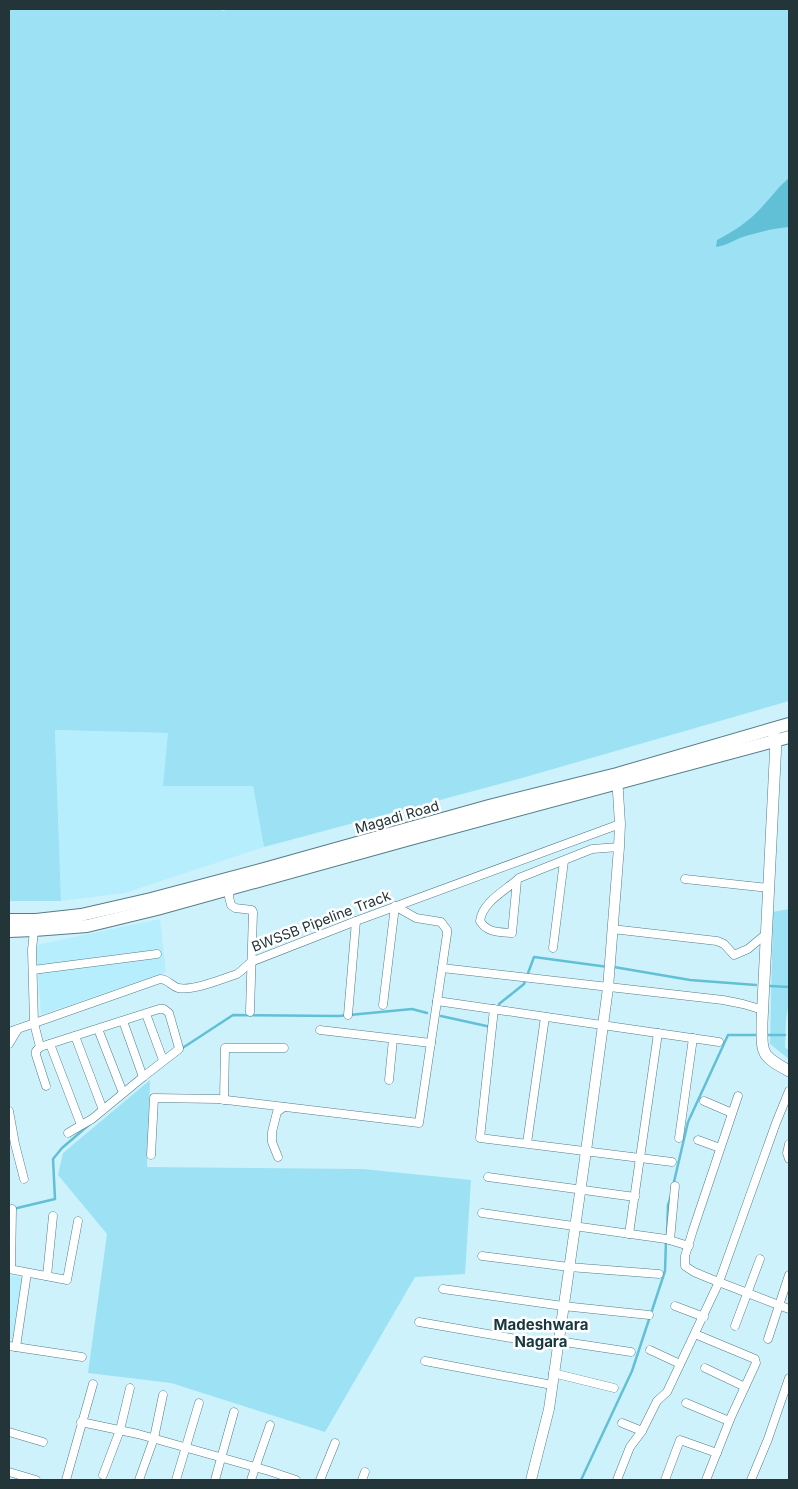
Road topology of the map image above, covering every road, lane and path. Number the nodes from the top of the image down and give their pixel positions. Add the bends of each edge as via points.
1 (789, 724) edge
2 (774, 735) junction
3 (789, 736) edge
4 (617, 779) junction
5 (620, 824) junction
6 (586, 836) junction
7 (619, 847) junction
8 (592, 849) junction
9 (564, 862) junction
10 (513, 863) junction
11 (518, 879) junction
12 (685, 879) dead end
13 (769, 888) junction
14 (230, 889) junction
15 (396, 906) junction
16 (9, 920) edge
17 (356, 921) junction
18 (612, 929) junction
19 (34, 930) junction
20 (9, 931) edge
21 (766, 934) junction
22 (553, 948) dead end
23 (157, 954) dead end
24 (251, 962) junction
25 (442, 968) junction
26 (32, 970) junction
27 (608, 988) junction
28 (437, 1001) junction
29 (383, 1006) dead end
30 (494, 1009) junction
31 (763, 1010) junction
32 (250, 1012) dead end
33 (146, 1014) junction
34 (348, 1015) dead end
35 (545, 1017) junction
36 (123, 1021) junction
37 (34, 1023) junction
38 (603, 1025) junction
39 (18, 1029) junction
40 (98, 1029) junction
41 (320, 1030) dead end
42 (9, 1032) edge
43 (658, 1033) junction
44 (75, 1036) junction
45 (693, 1038) junction
46 (393, 1039) junction
47 (719, 1042) dead end
48 (9, 1044) edge
49 (50, 1044) junction
50 (431, 1044) junction
51 (40, 1047) junction
52 (284, 1048) dead end
53 (163, 1060) junction
54 (789, 1071) edge
55 (143, 1077) junction
56 (389, 1080) dead end
57 (46, 1086) dead end
58 (789, 1091) edge
59 (123, 1093) junction
60 (738, 1096) dead end
61 (224, 1100) junction
62 (704, 1101) dead end
63 (284, 1107) junction
64 (103, 1110) junction
65 (9, 1111) edge
66 (732, 1113) junction
67 (81, 1125) junction
68 (68, 1133) dead end
69 (680, 1138) dead end
70 (698, 1140) dead end
71 (527, 1144) junction
72 (789, 1144) edge
73 (720, 1148) junction
74 (586, 1151) junction
75 (151, 1155) dead end
76 (278, 1157) dead end
77 (640, 1158) junction
78 (789, 1159) edge
79 (672, 1162) dead end
80 (488, 1177) dead end
81 (24, 1179) dead end
82 (675, 1186) dead end
83 (580, 1190) junction
84 (635, 1197) junction
85 (12, 1209) dead end
86 (482, 1213) dead end
87 (53, 1216) dead end
88 (78, 1221) dead end
89 (575, 1227) junction
90 (630, 1234) junction
91 (669, 1240) junction
92 (689, 1246) junction
93 (482, 1256) dead end
94 (760, 1259) dead end
95 (569, 1267) junction
96 (10, 1269) edge
97 (27, 1272) junction
98 (659, 1274) dead end
99 (789, 1275) edge
100 (47, 1276) junction
101 (719, 1282) junction
102 (443, 1288) dead end
103 (748, 1293) junction
104 (779, 1305) junction
105 (563, 1306) junction
106 (675, 1306) dead end
107 (789, 1309) edge
108 (649, 1315) dead end
109 (704, 1317) junction
110 (419, 1322) dead end
111 (735, 1326) dead end
112 (695, 1334) junction
113 (768, 1339) dead end
114 (558, 1343) junction
115 (12, 1347) edge
116 (650, 1350) dead end
117 (631, 1352) dead end
118 (82, 1357) dead end
119 (425, 1361) dead end
120 (680, 1364) junction
121 (705, 1368) dead end
122 (553, 1373) junction
123 (789, 1378) edge
124 (93, 1384) dead end
125 (552, 1385) junction
126 (745, 1387) junction
127 (130, 1388) dead end
128 (614, 1388) dead end
129 (163, 1395) dead end
130 (199, 1403) dead end
131 (686, 1403) dead end
132 (234, 1412) dead end
133 (729, 1421) junction
134 (81, 1422) junction
135 (622, 1423) dead end
136 (270, 1425) dead end
137 (120, 1430) junction
138 (642, 1431) junction
139 (9, 1432) edge
140 (154, 1438) junction
141 (43, 1442) dead end
142 (335, 1443) dead end
143 (186, 1447) junction
144 (717, 1452) junction
145 (221, 1457) junction
146 (255, 1467) junction
147 (9, 1472) edge
148 (103, 1475) dead end
149 (286, 1479) edge
150 (36, 1480) edge
151 (66, 1480) edge
152 (139, 1480) edge
153 (176, 1480) edge
154 (214, 1480) edge
155 (251, 1480) edge
156 (296, 1480) edge
157 (320, 1480) edge
158 (531, 1480) edge
159 (617, 1480) edge
160 (665, 1480) edge
161 (706, 1480) edge
162 (751, 1480) edge

1 - 2 main road, Magadi Road
2 - 3 main road, Magadi Road
2 - 4 main road, Magadi Road
2 - 13 main road
4 - 5 street
4 - 14 main road, Magadi Road
4 - 16 main road, Magadi Road via 489,806 151,899 81,915
5 - 6 street, BWSSB Pipeline Track
5 - 7 street
6 - 8 street
6 - 10 street, BWSSB Pipeline Track
7 - 8 street
7 - 18 street
8 - 9 street
9 - 11 street
9 - 22 street
10 - 11 street
10 - 15 street, BWSSB Pipeline Track
11 - 11 street via 512,933 488,930 480,922 482,911
12 - 13 street
13 - 21 main road
14 - 19 main road, Magadi Road via 87,926
14 - 24 street via 231,905 254,912
15 - 17 street, BWSSB Pipeline Track
15 - 25 street via 416,918 444,925 447,934
15 - 29 street
17 - 24 street, BWSSB Pipeline Track
17 - 34 street
18 - 21 street via 717,941 734,955 748,949
18 - 27 street
19 - 20 main road, Magadi Road
19 - 26 street
21 - 31 main road
23 - 26 street
24 - 32 street
24 - 37 street, BWSSB Pipeline Track via 236,974 208,983 188,988 160,979
25 - 27 street
25 - 28 street
26 - 37 street
27 - 31 street via 723,1000
27 - 38 street
28 - 30 street
28 - 50 street
30 - 35 street
30 - 71 street via 480,1138
31 - 54 main road via 763,1046 768,1058
33 - 36 street
33 - 53 street
33 - 53 street via 159,1009 170,1012 179,1049
35 - 38 street
35 - 71 street
36 - 40 street
36 - 55 street
37 - 39 street, BWSSB Pipeline Track
37 - 51 street
38 - 43 street
38 - 74 street
39 - 42 street, BWSSB Pipeline Track
39 - 48 street
40 - 44 street
40 - 59 street
41 - 46 street
43 - 45 street
43 - 77 street
44 - 49 street
44 - 64 street
45 - 47 street
45 - 69 street
46 - 50 street
46 - 56 street
49 - 51 street
49 - 67 street
50 - 63 street via 419,1123
51 - 57 street via 36,1055
52 - 61 street via 226,1048
53 - 55 street
55 - 59 street
58 - 101 street
59 - 64 street
60 - 66 street
61 - 63 street
61 - 75 street via 154,1098
62 - 66 street
63 - 76 street via 277,1112 272,1132
64 - 67 street
65 - 81 street
66 - 73 street
67 - 68 street
70 - 73 street
71 - 74 street
72 - 78 street
73 - 92 street
74 - 77 street
74 - 83 street
77 - 79 street
77 - 84 street
80 - 83 street
82 - 91 street
83 - 84 street
83 - 89 street
84 - 90 street
85 - 96 street
86 - 89 street
87 - 100 street
88 - 100 street via 66,1280
89 - 90 street
89 - 95 street
90 - 91 street
91 - 92 street
92 - 101 street via 685,1266
93 - 95 street
94 - 103 street
95 - 98 street
95 - 105 street
96 - 97 street
97 - 100 street
97 - 115 street
99 - 104 street
101 - 103 street
101 - 109 street
102 - 105 street
103 - 104 street
103 - 111 street
104 - 107 street
104 - 113 street
105 - 108 street
105 - 114 street
106 - 109 street
109 - 112 street
110 - 114 street
112 - 120 street
112 - 126 street via 755,1359
114 - 117 street
114 - 122 street
115 - 118 street
116 - 120 street
119 - 125 street
120 - 138 street via 667,1392 657,1401
121 - 126 street
122 - 125 street
122 - 128 street
123 - 162 street
124 - 134 street
125 - 158 street
126 - 133 street
127 - 137 street
129 - 140 street
130 - 143 street
131 - 133 street
132 - 145 street
133 - 144 street
134 - 137 street
134 - 151 street
135 - 138 street
136 - 146 street
137 - 140 street
137 - 148 street
138 - 159 street via 630,1447
139 - 141 street
140 - 143 street
140 - 152 street
142 - 157 street
143 - 145 street
143 - 153 street
144 - 160 street via 680,1440
144 - 161 street
145 - 146 street
145 - 154 street
146 - 149 street
146 - 155 street
147 - 150 street
149 - 156 street

